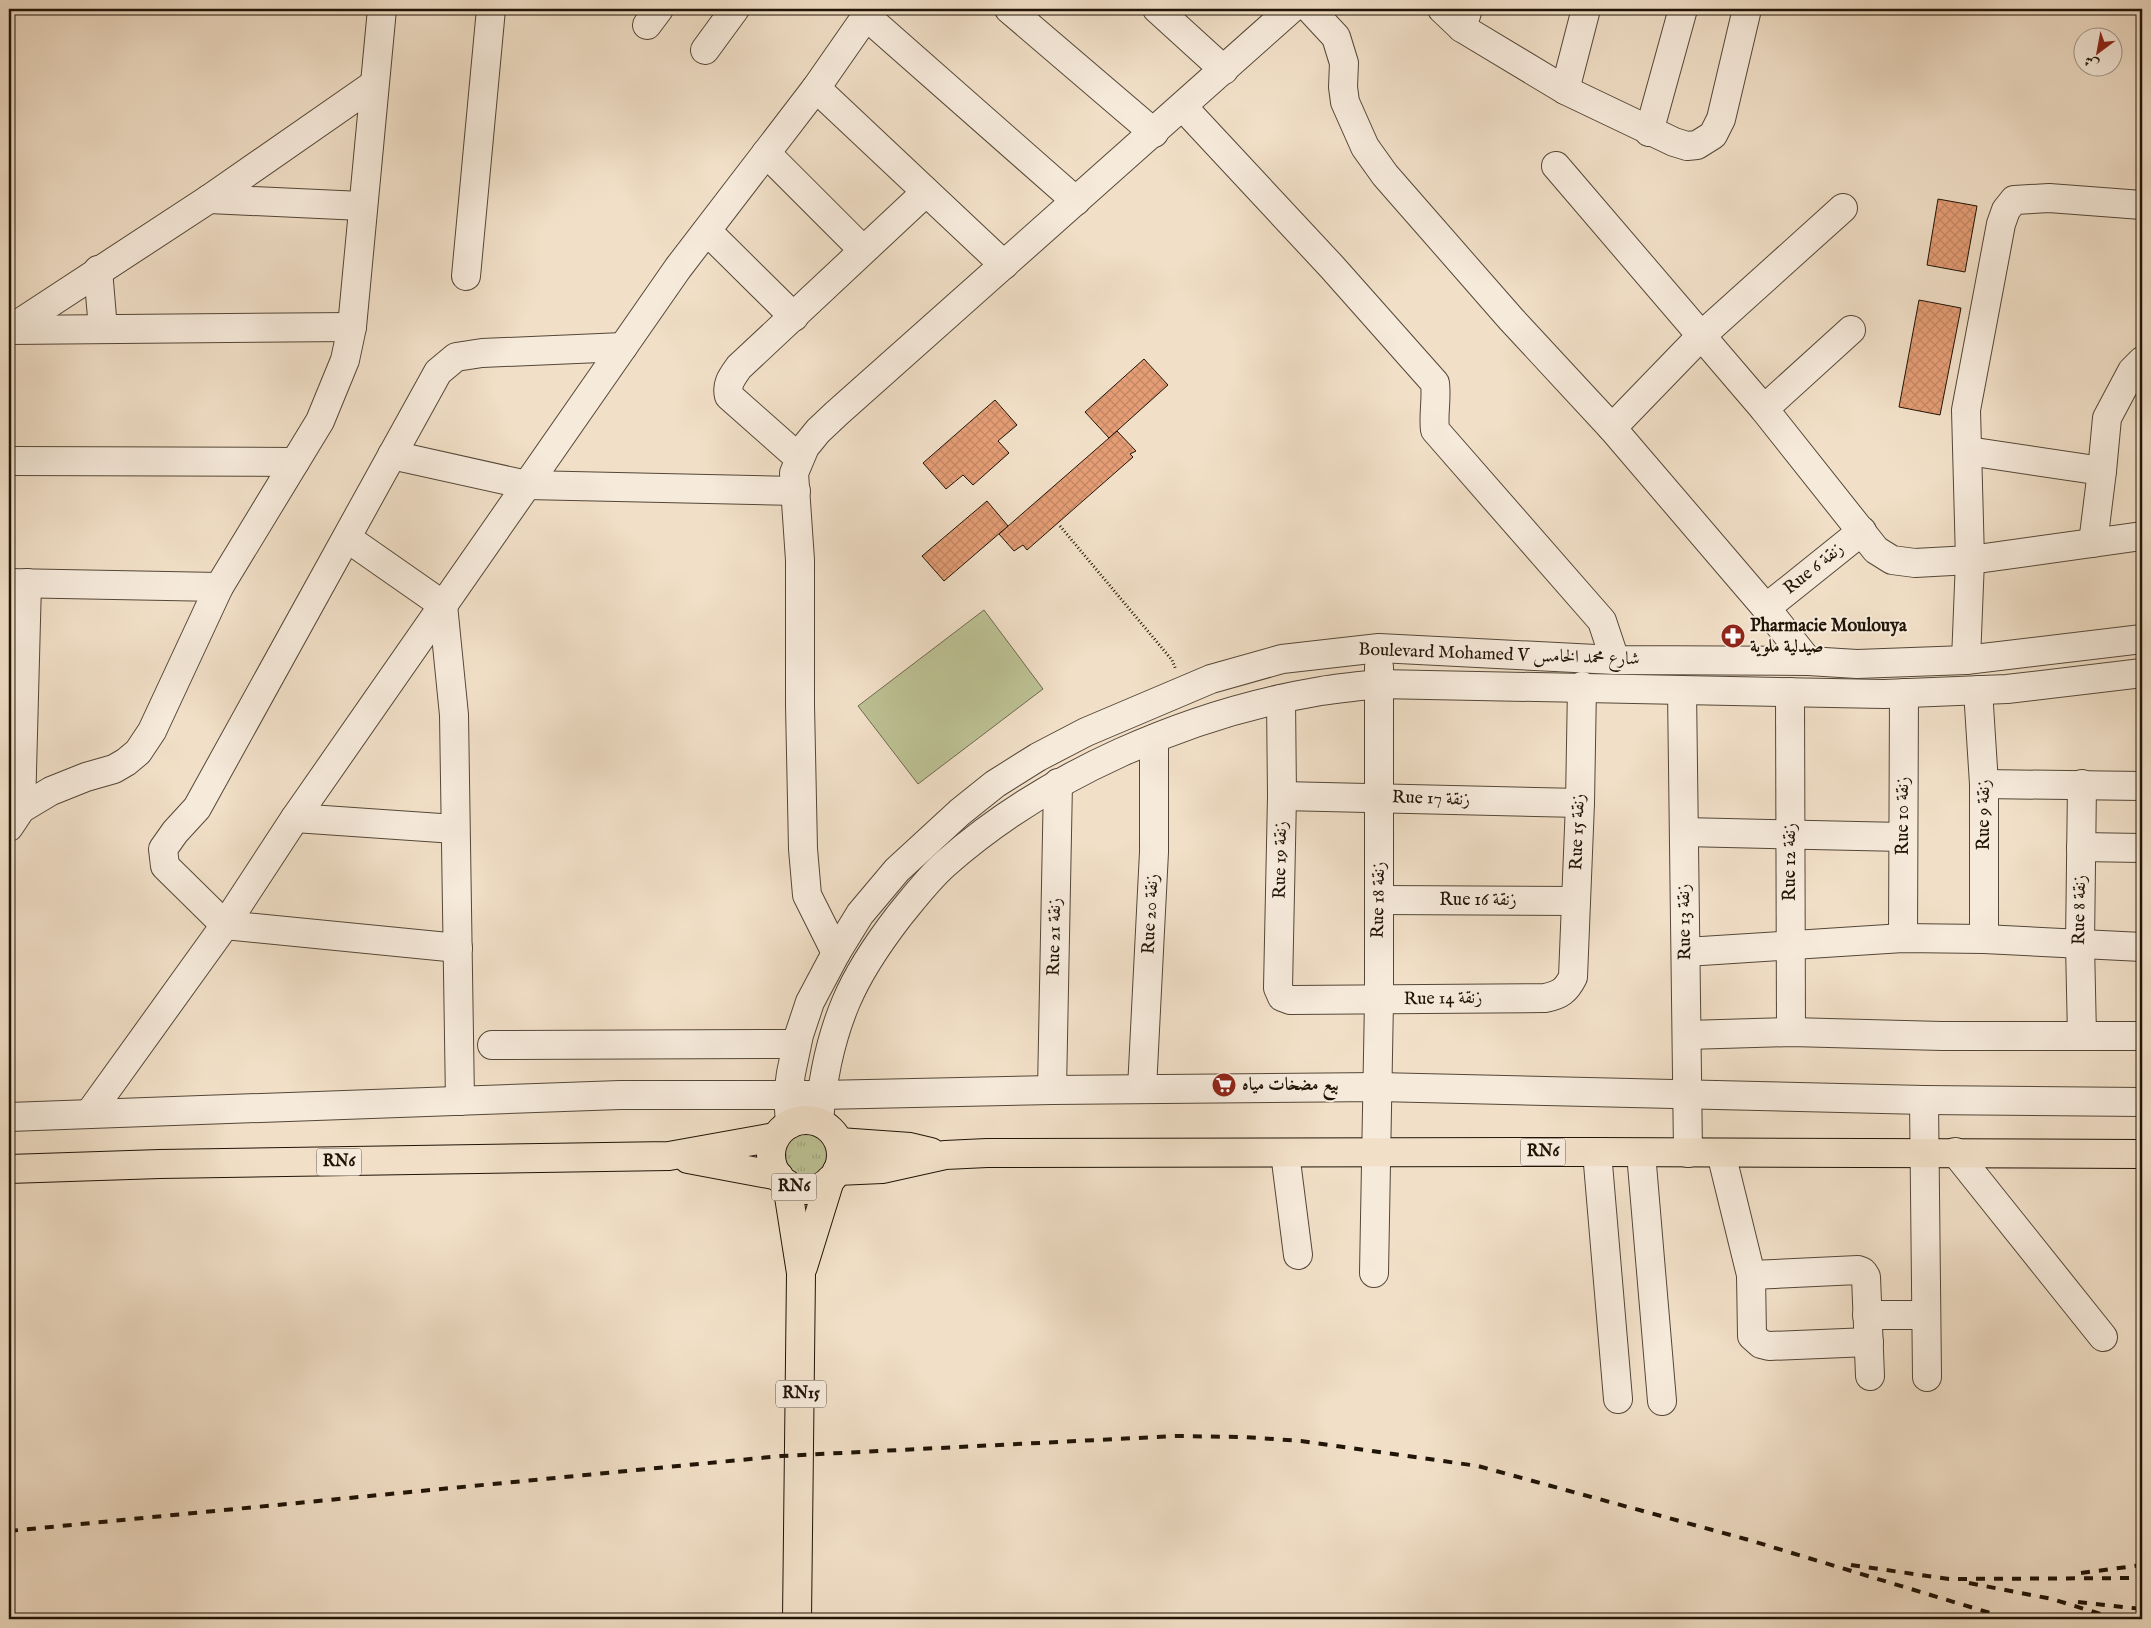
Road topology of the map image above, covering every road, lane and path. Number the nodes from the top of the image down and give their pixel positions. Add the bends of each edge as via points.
1 (382, 9) edge
2 (491, 9) edge
3 (735, 9) edge
4 (1009, 9) edge
5 (1157, 9) edge
6 (1291, 9) edge
7 (1310, 9) edge
8 (1442, 9) edge
9 (1586, 9) edge
10 (1683, 9) edge
11 (1747, 9) edge
12 (869, 12) edge
13 (1465, 18) edge
14 (704, 50) dead end
15 (1224, 70) junction
16 (373, 85) junction
17 (816, 88) junction
18 (1565, 90) junction
19 (1183, 107) junction
20 (1154, 132) junction
21 (1649, 132) junction
22 (766, 153) junction
23 (1556, 166) dead end
24 (926, 192) junction
25 (209, 199) junction
26 (1076, 201) junction
27 (362, 206) junction
28 (2142, 206) edge
29 (1843, 208) dead end
30 (707, 231) junction
31 (863, 250) junction
32 (1004, 265) junction
33 (98, 270) junction
34 (466, 276) dead end
35 (794, 317) junction
36 (352, 327) junction
37 (103, 329) junction
38 (9, 330) edge
39 (1851, 330) dead end
40 (1701, 336) junction
41 (623, 347) junction
42 (2142, 361) edge
43 (1764, 409) junction
44 (1612, 428) junction
45 (1968, 451) junction
46 (392, 455) junction
47 (799, 458) junction
48 (9, 461) edge
49 (296, 462) junction
50 (2102, 471) junction
51 (527, 485) junction
52 (796, 491) junction
53 (1060, 526) dead end
54 (1862, 530) junction
55 (2142, 536) edge
56 (346, 538) junction
57 (2093, 543) junction
58 (1970, 560) junction
59 (18, 583) edge
60 (219, 587) junction
61 (444, 605) junction
62 (1766, 608) junction
63 (2142, 639) edge
64 (1379, 648) junction
65 (1614, 660) junction
66 (1966, 660) junction
67 (1808, 661) junction
68 (2142, 672) edge
69 (1379, 684) junction
70 (1582, 686) junction
71 (1185, 689) junction
72 (1682, 690) junction
73 (1978, 690) junction
74 (1790, 692) junction
75 (1904, 693) junction
76 (1281, 699) junction
77 (16, 702) edge
78 (1154, 739) junction
79 (1058, 784) junction
80 (1984, 784) junction
81 (2082, 784) junction
82 (2142, 786) edge
83 (1282, 796) junction
84 (1379, 798) junction
85 (1580, 803) junction
86 (15, 818) edge
87 (295, 818) junction
88 (456, 829) junction
89 (1684, 832) junction
90 (1790, 834) junction
91 (1903, 837) junction
92 (2081, 848) junction
93 (2142, 848) edge
94 (1380, 900) junction
95 (1576, 901) junction
96 (224, 925) junction
97 (1902, 938) junction
98 (1984, 939) junction
99 (2080, 944) junction
100 (1790, 946) junction
101 (2142, 947) edge
102 (458, 948) junction
103 (1686, 952) junction
104 (836, 953) junction
105 (1573, 977) joint
106 (1304, 1000) joint
107 (1379, 1000) junction
108 (1791, 1032) junction
109 (1687, 1034) junction
110 (2082, 1036) junction
111 (2142, 1036) edge
112 (792, 1044) dead end
113 (492, 1045) dead end
114 (1378, 1087) junction
115 (1142, 1089) junction
116 (1052, 1090) junction
117 (788, 1095) junction
118 (821, 1095) junction
119 (1688, 1095) junction
120 (1924, 1100) junction
121 (460, 1101) junction
122 (2142, 1102) edge
123 (89, 1114) junction
124 (9, 1117) edge
125 (819, 1122) junction
126 (783, 1130) junction
127 (839, 1142) junction
128 (1597, 1152) junction
129 (1955, 1152) junction
130 (1376, 1153) junction
131 (1641, 1153) junction
132 (1721, 1153) junction
133 (1924, 1153) junction
134 (1285, 1154) junction
135 (1688, 1154) junction
136 (2142, 1154) edge
137 (944, 1155) junction
138 (670, 1156) junction
139 (9, 1169) edge
140 (834, 1176) junction
141 (783, 1180) junction
142 (1298, 1255) dead end
143 (801, 1273) junction
144 (1374, 1273) dead end
145 (1750, 1275) junction
146 (1867, 1314) junction
147 (1925, 1315) junction
148 (2103, 1337) dead end
149 (1869, 1342) junction
150 (1870, 1376) dead end
151 (1927, 1377) dead end
152 (1618, 1398) dead end
153 (1662, 1401) dead end
154 (797, 1619) edge

1 - 16 street
2 - 34 street
3 - 14 street
4 - 20 street
5 - 15 street
6 - 15 street
7 - 44 street via 1336,37 1344,64 1345,102 1365,147 1380,168 1511,319
8 - 13 street
9 - 18 street
10 - 21 street
11 - 21 street via 1721,119 1712,135 1697,145 1687,146
12 - 17 street
12 - 26 street
13 - 18 street
15 - 19 street
16 - 25 street
16 - 27 street
17 - 22 street
17 - 24 street
18 - 21 street
19 - 20 street
19 - 65 street via 1332,267 1435,384 1435,430 1602,621
20 - 26 street
22 - 30 street
22 - 31 street
23 - 40 street
24 - 31 street
24 - 32 street
25 - 27 street
25 - 33 street
26 - 32 street
27 - 36 street
28 - 45 street via 2032,197 2014,200 2006,210 1997,238 1966,410
29 - 40 street
30 - 35 street
30 - 41 street
31 - 35 street
32 - 47 street via 818,431
33 - 37 street
33 - 38 street
35 - 47 street via 739,367 727,388 729,396
36 - 37 street
36 - 49 street via 334,389
37 - 38 street
39 - 43 street
40 - 43 street
40 - 44 street
41 - 46 street via 456,356 438,372
41 - 51 street
42 - 50 street via 2132,371 2107,418
43 - 54 street
44 - 62 street
45 - 50 street
45 - 58 street
46 - 51 street
46 - 56 street
47 - 52 street via 794,473
48 - 49 street
49 - 60 street
50 - 57 street
51 - 52 street
51 - 61 street
52 - 104 street via 807,895
53 - 71 path via 1172,660
54 - 58 street via 1876,550 1892,560 1915,564
54 - 62 street, Rue 6 زنقة
55 - 57 street
56 - 61 street
56 - 96 street via 198,808 163,849 165,866
57 - 58 street
58 - 66 street
59 - 60 street
59 - 77 street
60 - 86 street via 152,731 138,752 114,768 60,788
61 - 87 street
61 - 88 street via 454,715
62 - 67 street
63 - 66 street, Boulevard Mohamed V شارع محمد الخامس
64 - 65 street, Boulevard Mohamed V شارع محمد الخامس
64 - 69 street, Rue 18 زنقة
64 - 71 street, Boulevard Mohamed V شارع محمد الخامس via 1282,659
65 - 67 street, Boulevard Mohamed V شارع محمد الخامس
66 - 67 street, Boulevard Mohamed V شارع محمد الخامس via 1857,664
68 - 73 street, Boulevard Mohamed V شارع محمد الخامس via 2007,690
69 - 70 street, Boulevard Mohamed V شارع محمد الخامس
69 - 76 street, Boulevard Mohamed V شارع محمد الخامس
69 - 84 street, Rue 18 زنقة
70 - 72 street, Boulevard Mohamed V شارع محمد الخامس
70 - 85 street, Rue 15 زنقة
71 - 104 street, Boulevard Mohamed V شارع محمد الخامس via 1086,732 995,784 897,870 860,914
72 - 74 street, Boulevard Mohamed V شارع محمد الخامس
72 - 89 street, Rue 13 زنقة
73 - 75 street, Boulevard Mohamed V شارع محمد الخامس
73 - 80 street, Rue 9 زنقة
74 - 75 street, Boulevard Mohamed V شارع محمد الخامس
74 - 90 street, Rue 12 زنقة
75 - 91 street, Rue 10 زنقة
76 - 78 street, Boulevard Mohamed V شارع محمد الخامس via 1196,723
76 - 83 street, Rue 19 زنقة
77 - 86 street
78 - 79 street, Boulevard Mohamed V شارع محمد الخامس
78 - 115 street, Rue 20 زنقة via 1154,852
79 - 116 street, Rue 21 زنقة
79 - 118 street, Boulevard Mohamed V شارع محمد الخامس via 986,830 944,865 878,944 846,1001
80 - 81 street
80 - 98 street, Rue 9 زنقة
81 - 82 street
81 - 92 street, Rue 8 زنقة
83 - 84 street, Rue 17 زنقة
83 - 106 street, Rue 19 زنقة via 1278,988 1282,997
84 - 85 street, Rue 17 زنقة
84 - 94 street, Rue 18 زنقة
85 - 95 street, Rue 15 زنقة
87 - 88 street
87 - 96 street
88 - 102 street
89 - 90 street
89 - 103 street, Rue 13 زنقة
90 - 91 street
90 - 100 street, Rue 12 زنقة
91 - 97 street, Rue 10 زنقة
92 - 93 street
92 - 99 street, Rue 8 زنقة
94 - 95 street, Rue 16 زنقة
94 - 107 street, Rue 18 زنقة
95 - 105 street, Rue 15 زنقة
96 - 102 street
96 - 123 street
97 - 98 street
97 - 100 street
98 - 99 street
99 - 101 street
99 - 110 street, Rue 8 زنقة
100 - 103 street
100 - 108 street, Rue 12 زنقة
102 - 121 street
103 - 109 street, Rue 13 زنقة
104 - 117 street, Boulevard Mohamed V شارع محمد الخامس via 810,1002 799,1035
105 - 107 street, Rue 14 زنقة via 1559,995 1546,998
106 - 107 street, Rue 14 زنقة
107 - 114 street, Rue 18 زنقة
108 - 109 street
108 - 110 street
109 - 119 street, Rue 13 زنقة
110 - 111 street
112 - 113 street
114 - 115 street
114 - 119 street
114 - 130 street, Rue 18 زنقة
115 - 116 street
116 - 118 street
117 - 118 street
117 - 121 street via 620,1095
117 - 126 street, Boulevard Mohamed V شارع محمد الخامس
118 - 125 street, Boulevard Mohamed V شارع محمد الخامس
119 - 120 street
119 - 135 street, Rue 13 زنقة
120 - 122 street
120 - 133 street
121 - 123 street
123 - 124 street
125 - 126 main road, RN6 via 809,1120
125 - 127 main road via 827,1126
126 - 138 main road, RN6
126 - 141 main road, RN6 via 771,1157
127 - 137 main road, RN6 via 910,1147
127 - 140 main road, RN6 via 841,1157
128 - 130 main road, RN6
128 - 131 main road, RN6
128 - 152 street
129 - 133 main road, RN6
129 - 136 main road, RN6
129 - 148 street
130 - 134 main road, RN6
130 - 144 street, Rue 18 زنقة
131 - 135 main road, RN6
131 - 153 street
132 - 133 main road, RN6
132 - 135 main road, RN6
132 - 145 street
133 - 147 street
134 - 137 main road, RN6
134 - 142 street
137 - 140 main road, RN6
138 - 139 main road, RN6
138 - 141 main road, RN6
140 - 141 main road, RN6 via 814,1189 804,1190
140 - 143 main road, RN15
141 - 143 main road, RN15
143 - 154 main road, RN15
145 - 146 street via 1858,1270 1866,1277
145 - 149 street via 1752,1336 1761,1344
146 - 147 street
146 - 149 street
147 - 151 street
149 - 150 street

